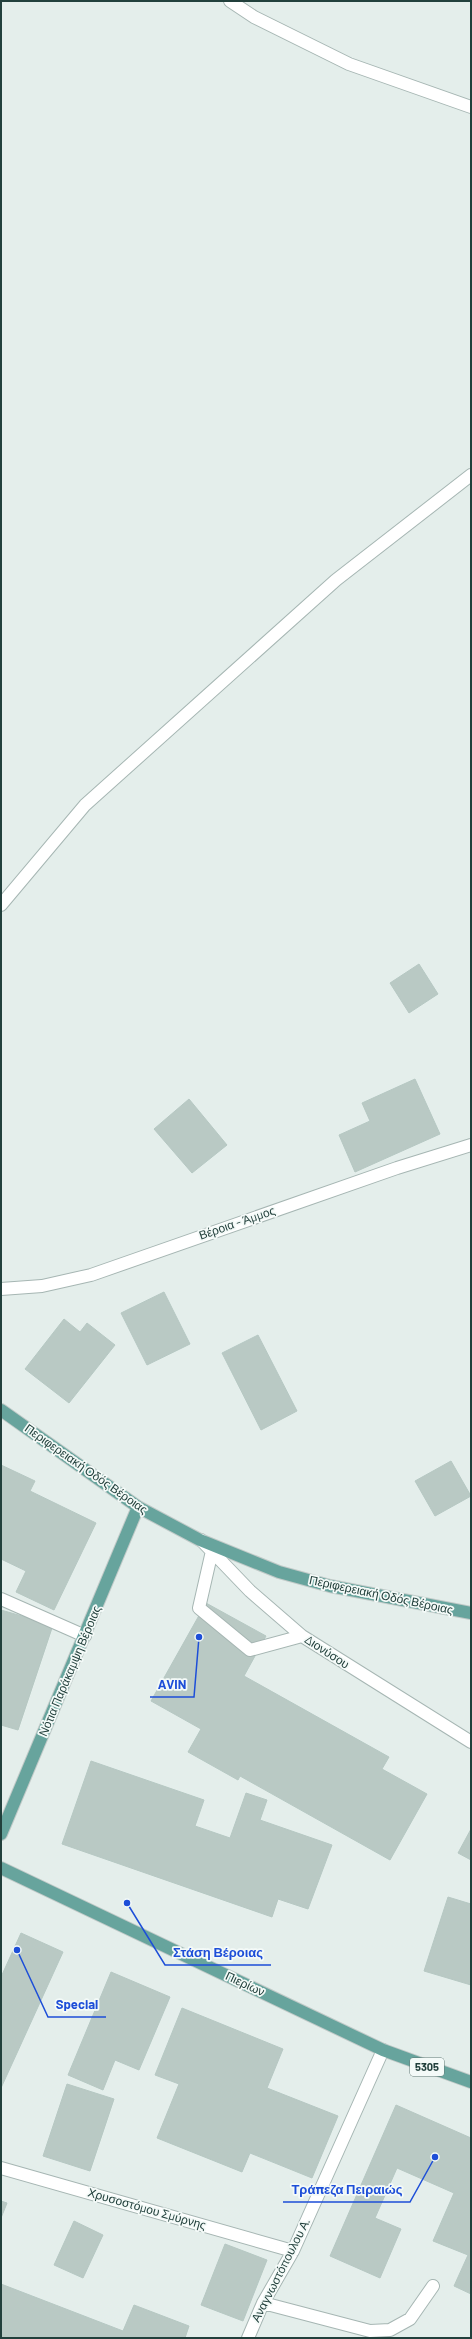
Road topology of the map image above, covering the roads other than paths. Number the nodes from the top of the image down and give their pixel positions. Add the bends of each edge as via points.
1 (230, 1) edge
2 (471, 107) edge
3 (471, 476) edge
4 (1, 905) edge
5 (471, 1145) edge
6 (1, 1289) edge
7 (1, 1410) edge
8 (138, 1508) junction
9 (200, 1540) junction
10 (212, 1551) junction
11 (1, 1599) edge
12 (471, 1613) edge
13 (85, 1636) junction
14 (302, 1636) junction
15 (471, 1742) edge
16 (1, 1834) edge
17 (1, 1868) edge
18 (383, 2050) junction
19 (471, 2082) edge
20 (1, 2168) edge
21 (293, 2251) junction
22 (433, 2286) dead end
23 (263, 2302) junction
24 (248, 2338) edge

1 - 2 street via 254,17 349,64
3 - 4 street via 336,580 85,805
5 - 6 street, Βέροια - Άμμος via 397,1168 91,1275 42,1286
7 - 8 main road, Περιφερειακή Οδός Βέροιας
8 - 9 main road, Περιφερειακή Οδός Βέροιας
8 - 13 main road, Νότια Παράκαμψη Βέροιας
9 - 10 street, Διονύσου
9 - 12 main road, Περιφερειακή Οδός Βέροιας via 279,1572 323,1584
10 - 14 street, Διονύσου via 250,1591
10 - 14 street via 199,1608 250,1650
11 - 13 street
13 - 16 main road, Νότια Παράκαμψη Βέροιας
14 - 15 street, Διονύσου
17 - 18 main road, Πιερίων / 5305
18 - 19 main road, Πιερίων / 5305
18 - 21 street, Αναγνωστόπουλου Α.
20 - 21 street, Χρυσοστόμου Σμύρνης
21 - 23 street, Αναγνωστόπουλου Α.
22 - 23 street via 410,2319 390,2330 370,2331
23 - 24 street, Αναγνωστόπουλου Α.

